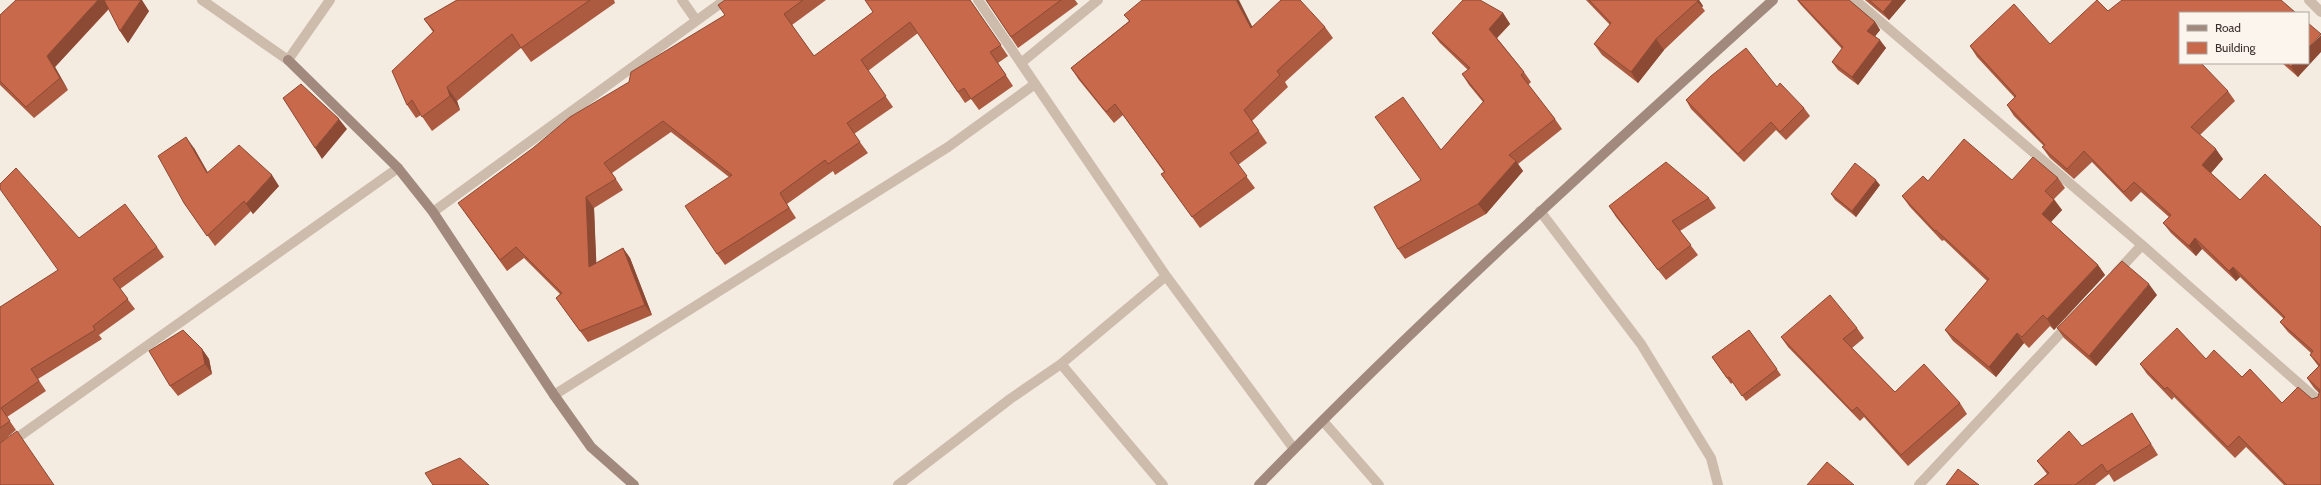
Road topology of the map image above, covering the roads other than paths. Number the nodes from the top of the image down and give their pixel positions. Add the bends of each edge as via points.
1 (202, 0) edge
2 (330, 0) edge
3 (682, 0) edge
4 (725, 0) edge
5 (978, 0) edge
6 (1098, 0) edge
7 (1773, 0) edge
8 (1855, 0) edge
9 (2309, 0) edge
10 (2321, 12) edge
11 (696, 20) junction
12 (288, 60) junction
13 (1021, 63) junction
14 (1035, 84) junction
15 (398, 168) junction
16 (434, 212) junction
17 (1540, 212) junction
18 (2142, 245) junction
19 (1166, 276) junction
20 (2110, 280) edge
21 (2078, 315) edge
22 (1061, 364) junction
23 (554, 395) junction
24 (2321, 403) edge
25 (1323, 421) junction
26 (1294, 449) junction
27 (0, 450) edge
28 (634, 485) edge
29 (898, 485) edge
30 (1163, 485) edge
31 (1259, 485) edge
32 (1379, 485) edge
33 (1718, 485) edge
34 (1919, 485) edge

1 - 12 street
2 - 12 street
3 - 11 street
4 - 11 street
5 - 13 street
6 - 13 street
7 - 17 street
8 - 18 street
9 - 10 street
11 - 16 street
12 - 15 street
13 - 14 street
14 - 19 street
14 - 23 street via 948,147
15 - 16 street
15 - 27 street
16 - 23 street
17 - 25 street via 1402,342
17 - 33 street via 1641,344 1711,458
18 - 20 street
18 - 24 street
19 - 22 street
19 - 26 street
21 - 34 street
22 - 29 street
22 - 30 street
23 - 28 street via 591,447
25 - 26 street
25 - 32 street
26 - 31 street

